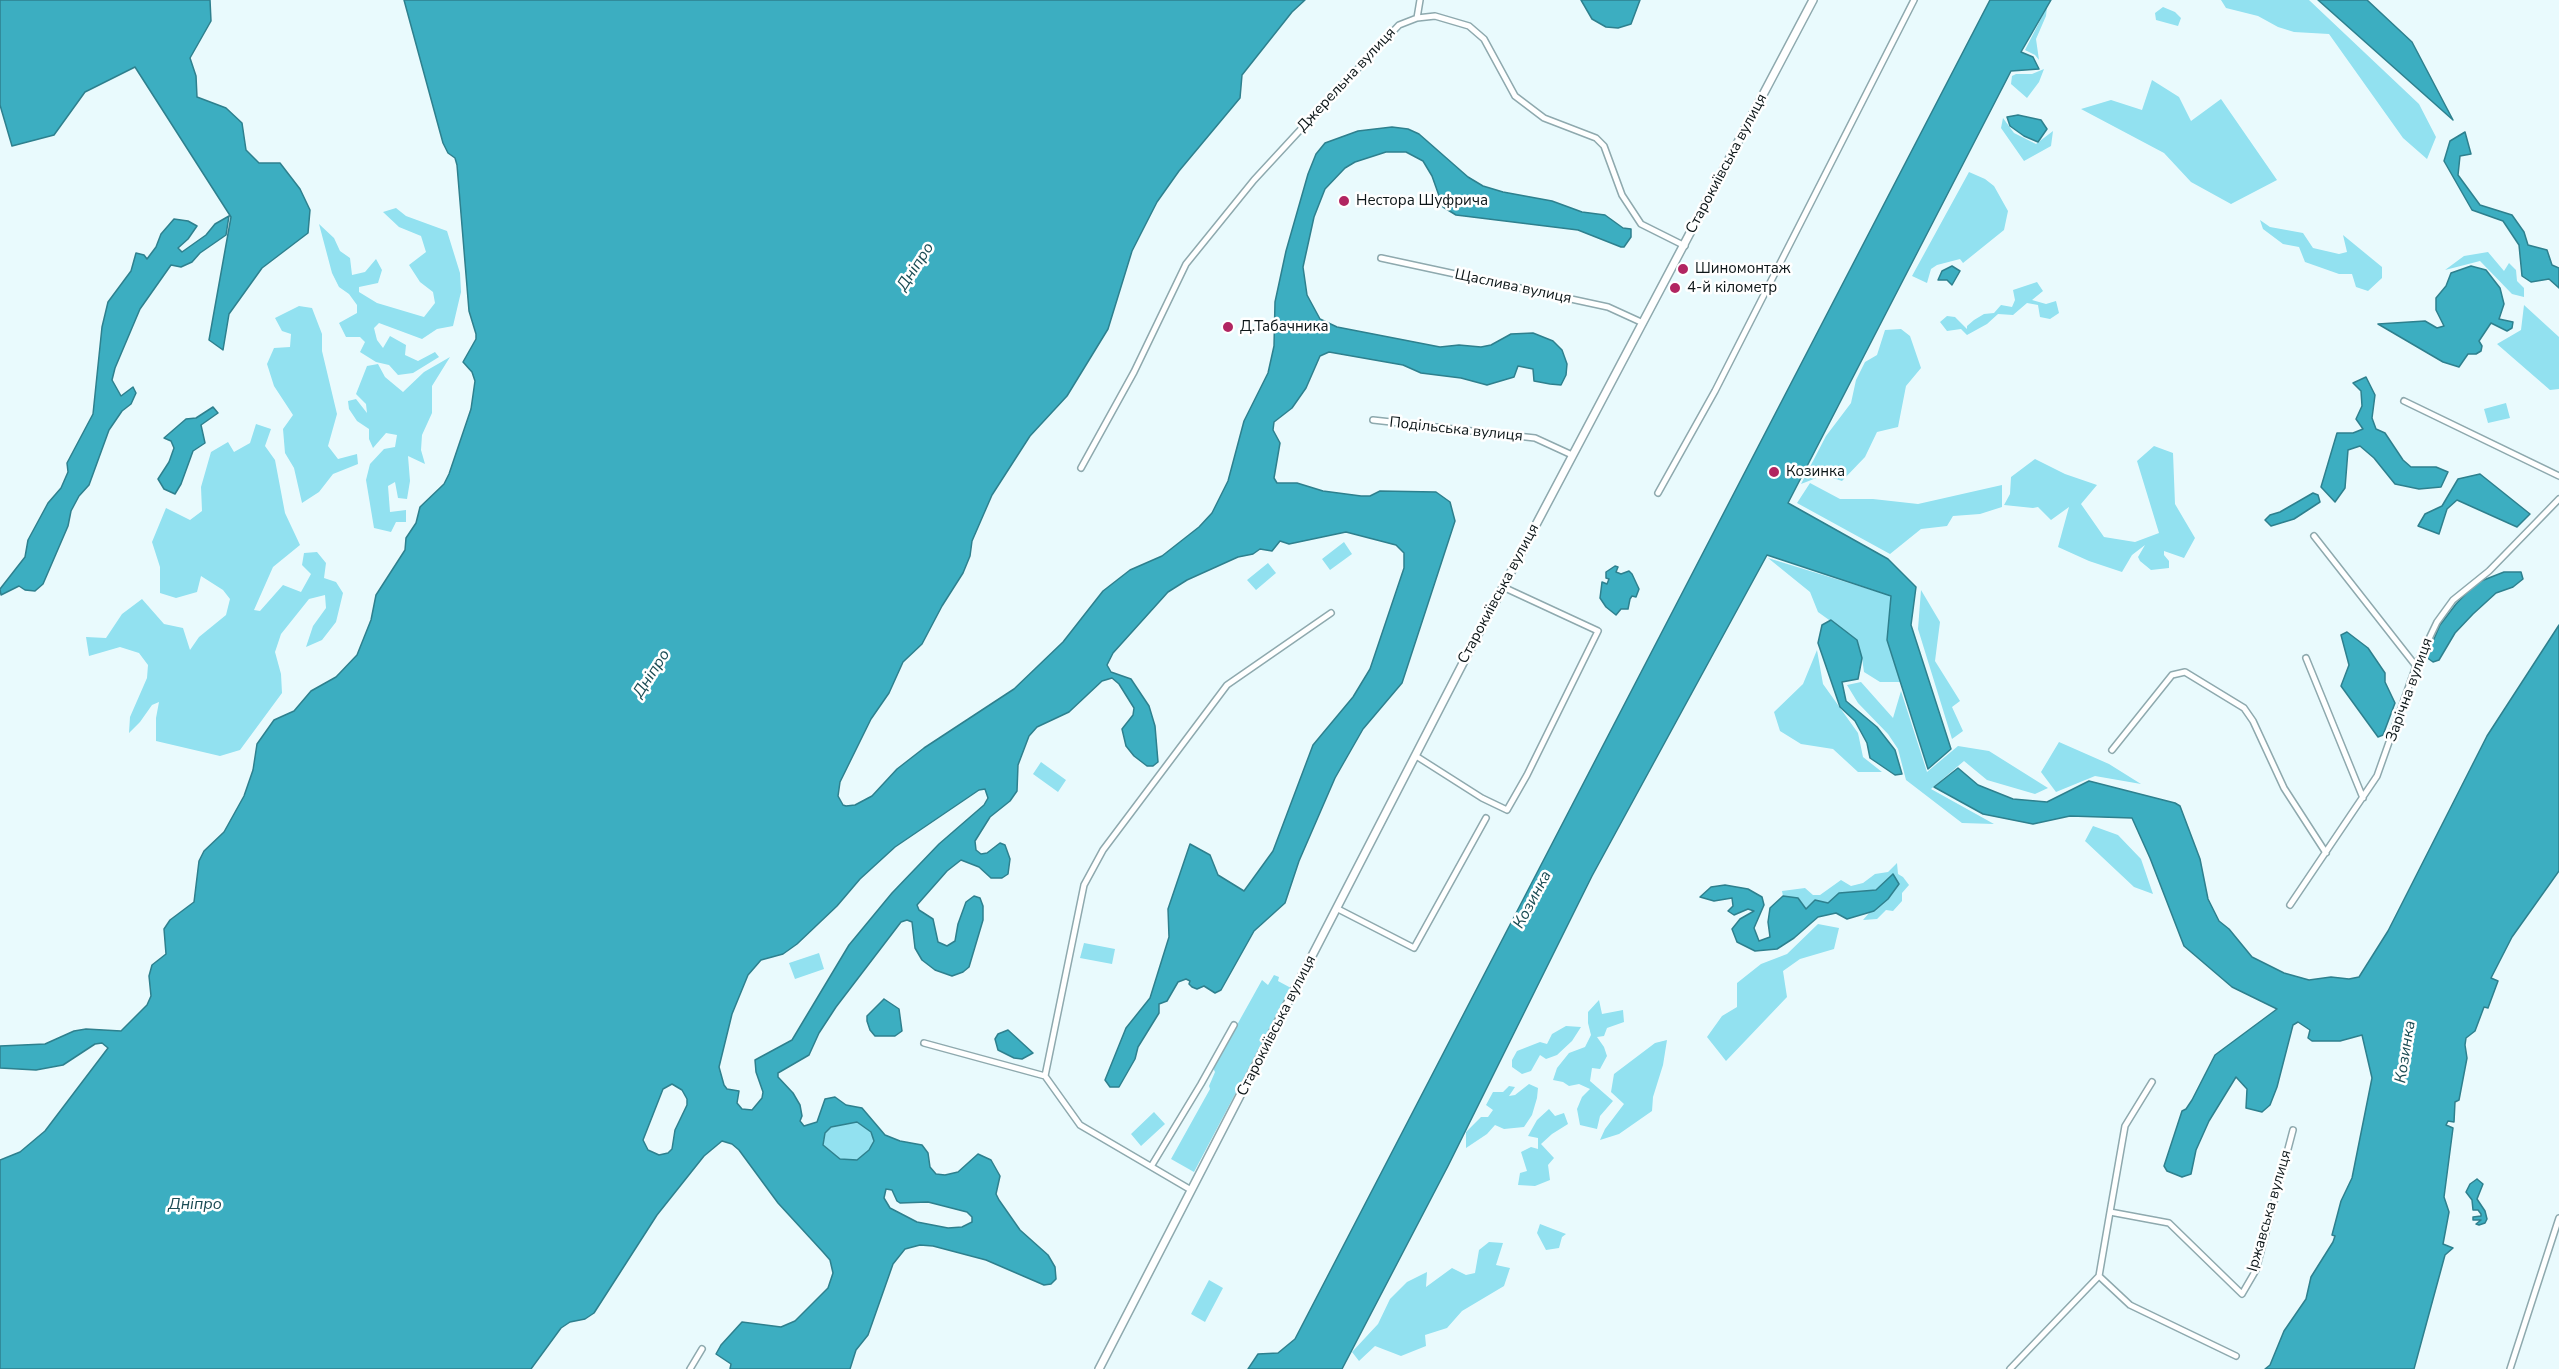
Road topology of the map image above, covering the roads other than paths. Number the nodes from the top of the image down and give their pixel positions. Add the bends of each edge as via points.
1 (1420, 0) edge
2 (1813, 0) edge
3 (1914, 0) edge
4 (1417, 18) junction
5 (1684, 246) junction
6 (1381, 258) dead end
7 (1643, 323) junction
8 (2404, 401) dead end
9 (1373, 420) dead end
10 (1572, 455) junction
11 (1081, 468) dead end
12 (2559, 476) edge
13 (1658, 493) dead end
14 (2559, 499) edge
15 (2314, 536) dead end
16 (1503, 587) junction
17 (1331, 613) dead end
18 (2306, 658) dead end
19 (2416, 666) junction
20 (2112, 750) dead end
21 (1416, 756) junction
22 (2363, 798) junction
23 (1486, 818) dead end
24 (2326, 853) junction
25 (2290, 905) dead end
26 (1338, 909) junction
27 (1234, 1025) dead end
28 (924, 1043) dead end
29 (1045, 1076) junction
30 (2152, 1082) dead end
31 (2293, 1130) dead end
32 (1152, 1165) junction
33 (1191, 1190) junction
34 (2110, 1212) junction
35 (2559, 1218) edge
36 (2099, 1276) junction
37 (702, 1349) dead end
38 (2236, 1356) dead end
39 (690, 1369) edge
40 (1100, 1369) edge
41 (2010, 1369) edge
42 (2510, 1369) edge

1 - 4 street
2 - 5 street, Старокиївська вулиця
3 - 13 street via 1715,391
4 - 5 street via 1435,16 1469,26 1484,39 1515,96 1544,118 1596,138 1604,146 1626,203 1641,224
4 - 11 street, Джерельна вулиця via 1399,25 1302,128 1186,264 1134,372
5 - 7 street, Старокиївська вулиця
6 - 7 street, Щаслива вулиця via 1608,307
7 - 10 street, Старокиївська вулиця
8 - 12 street
9 - 10 street, Подільська вулиця via 1535,438
10 - 16 street, Старокиївська вулиця
14 - 19 street, Зарічна вулиця via 2508,553 2448,606
15 - 19 street
16 - 21 street, Старокиївська вулиця
16 - 21 street via 1598,631 1527,775 1506,810
17 - 29 street via 1227,685 1103,850 1084,885
18 - 22 street
19 - 22 street, Зарічна вулиця via 2391,742
20 - 24 street via 2172,675 2185,672 2244,708 2284,789
21 - 26 street, Старокиївська вулиця
22 - 24 street, Зарічна вулиця
23 - 26 street via 1414,948
24 - 25 street, Зарічна вулиця
26 - 33 street, Старокиївська вулиця
27 - 32 street
28 - 29 street
29 - 32 street via 1080,1125
30 - 34 street via 2125,1126
31 - 34 street, Іржавська вулиця via 2256,1270 2242,1294 2169,1223
32 - 33 street
33 - 40 street, Старокиївська вулиця
34 - 36 street
35 - 42 street
36 - 38 street via 2130,1305
36 - 41 street
37 - 39 street

